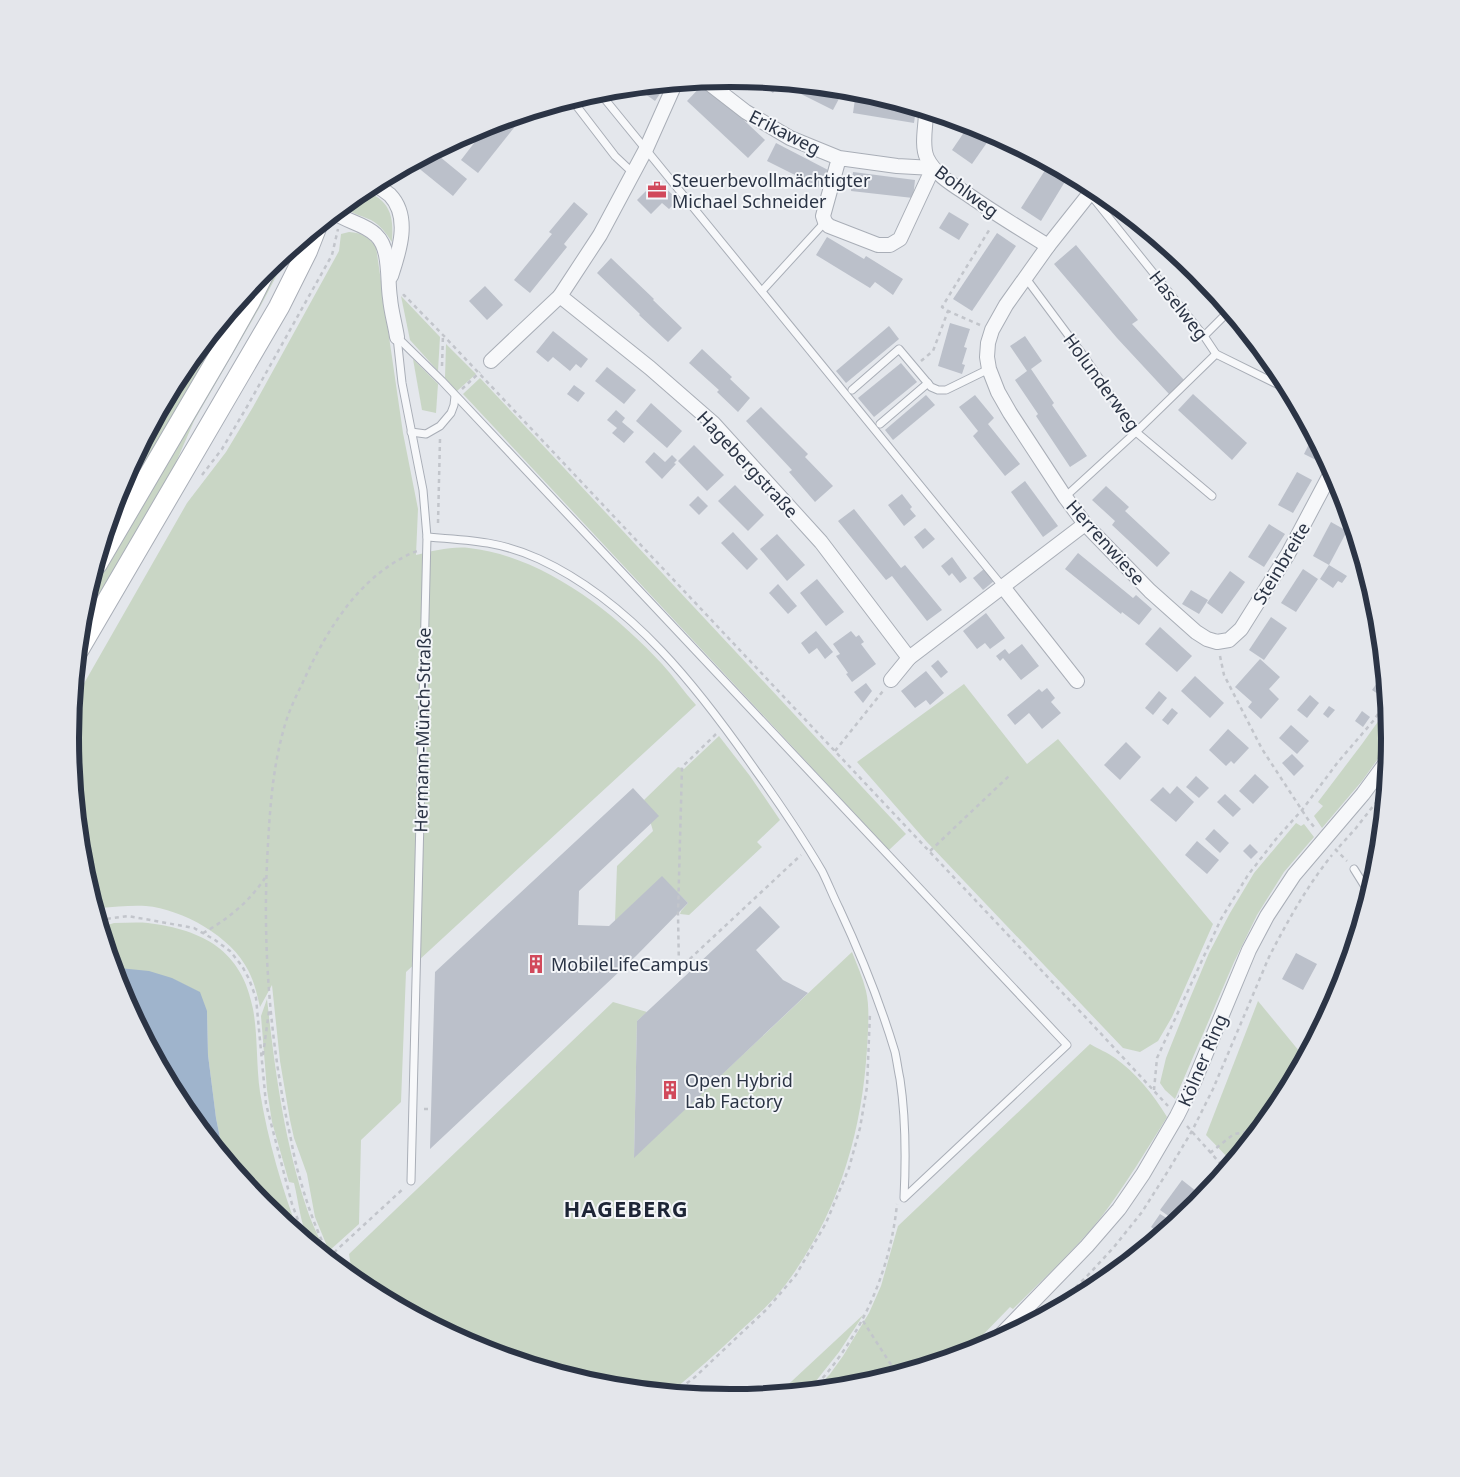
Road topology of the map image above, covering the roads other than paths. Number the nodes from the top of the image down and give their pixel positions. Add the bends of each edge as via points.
1 (715, 88) edge
2 (672, 90) edge
3 (605, 100) edge
4 (576, 106) edge
5 (926, 118) edge
6 (646, 149) junction
7 (839, 158) junction
8 (933, 168) junction
9 (633, 173) junction
10 (381, 189) edge
11 (1089, 195) edge
12 (1103, 205) edge
13 (341, 217) edge
14 (825, 222) junction
15 (311, 241) edge
16 (1048, 246) junction
17 (1026, 277) junction
18 (389, 282) junction
19 (762, 291) junction
20 (253, 295) edge
21 (560, 296) junction
22 (1225, 315) edge
23 (1204, 336) junction
24 (397, 337) junction
25 (1216, 354) junction
26 (491, 361) road end
27 (989, 369) junction
28 (1275, 383) edge
29 (928, 384) junction
30 (852, 390) dead end
31 (455, 396) junction
32 (880, 424) dead end
33 (411, 432) junction
34 (1136, 432) junction
35 (1328, 479) edge
36 (1212, 496) dead end
37 (1065, 497) junction
38 (1085, 524) junction
39 (427, 537) junction
40 (109, 541) edge
41 (1003, 587) junction
42 (87, 636) edge
43 (1217, 642) joint
44 (909, 658) junction
45 (891, 680) road end
46 (1077, 681) dead end
47 (1380, 771) edge
48 (1354, 869) road end
49 (1364, 885) edge
50 (411, 1180) road end
51 (1008, 1327) edge

1 - 7 street, Erikaweg via 746,112 790,138
2 - 6 street
3 - 6 lane
4 - 9 lane via 615,156
5 - 8 street, Bohlweg via 924,147
6 - 9 street
6 - 19 lane
7 - 8 street, Erikaweg
7 - 14 street via 823,216
8 - 14 street via 900,239 890,244 878,245
8 - 16 street, Bohlweg
9 - 21 street via 600,235
10 - 18 street, Hermann-Münch-Straße via 391,196 402,223
11 - 16 street, Herrenwiese
12 - 23 lane, Haselweg
13 - 18 street, Hermann-Münch-Straße via 368,228 381,240 385,246
14 - 19 lane
15 - 42 main road via 248,362
16 - 17 street, Herrenwiese
17 - 27 street, Herrenwiese via 992,330 988,343
17 - 34 lane, Holunderweg
18 - 24 street, Hermann-Münch-Straße
19 - 41 lane
20 - 40 main road
21 - 26 street
21 - 44 street, Hagebergstraße via 713,423 821,542
22 - 23 lane
23 - 25 lane, Haselweg
24 - 31 lane
24 - 33 lane, Hermann-Münch-Straße
25 - 28 lane, Haselweg
25 - 34 lane
27 - 29 lane via 946,390 938,390
27 - 37 street, Herrenwiese via 1010,414
29 - 30 lane via 899,350
29 - 32 lane
31 - 33 lane via 451,413 440,426 426,434
31 - 39 lane via 1067,1045 904,1198 906,1146 903,1098 895,1054 870,978 822,872 740,748 690,683 658,648 589,588 538,558 508,547 480,541
33 - 39 lane, Hermann-Münch-Straße via 423,490
34 - 36 lane, Holunderweg
34 - 37 lane
35 - 43 street, Steinbreite via 1288,554 1240,629 1229,640
37 - 38 street, Herrenwiese
38 - 41 street
38 - 43 street, Herrenwiese via 1150,591 1196,632
39 - 50 lane, Hermann-Münch-Straße
41 - 44 street
41 - 46 street
44 - 45 street
47 - 51 street, Kölner Ring via 1294,875 1267,916 1248,950 1178,1116 1143,1174 1119,1209 1087,1246
48 - 49 lane

